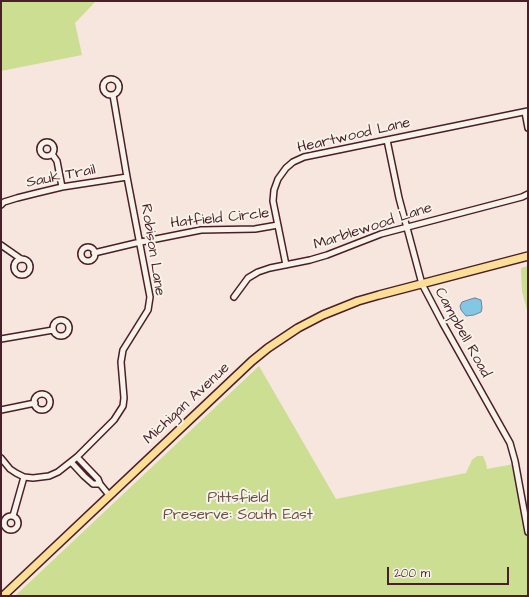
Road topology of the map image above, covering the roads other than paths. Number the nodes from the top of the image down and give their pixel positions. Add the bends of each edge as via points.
1 (113, 95) dead end
2 (527, 112) edge
3 (528, 128) edge
4 (387, 140) junction
5 (52, 154) dead end
6 (127, 176) junction
7 (62, 187) junction
8 (528, 194) edge
9 (1, 205) edge
10 (278, 225) junction
11 (407, 227) junction
12 (140, 242) junction
13 (1, 245) edge
14 (94, 253) dead end
15 (528, 256) edge
16 (21, 259) dead end
17 (286, 265) junction
18 (422, 284) junction
19 (234, 297) dead end
20 (53, 330) dead end
21 (1, 339) edge
22 (34, 403) dead end
23 (1, 410) edge
24 (77, 457) junction
25 (1, 458) edge
26 (71, 462) junction
27 (24, 477) junction
28 (100, 484) junction
29 (109, 495) junction
30 (13, 516) dead end
31 (528, 532) edge
32 (3, 596) edge

1 - 6 street, Robison Lane
2 - 3 street
2 - 4 street, Heartwood Lane
4 - 10 street, Heartwood Lane via 304,157 293,162 278,179 274,190
4 - 11 street, Campbell Road
5 - 7 street via 57,161
6 - 7 street, Sauk Trail
6 - 12 street, Robison Lane
7 - 9 street, Sauk Trail via 17,198
8 - 11 street, Marblewood Lane
10 - 12 street, Hatfield Circle via 255,229 201,230
10 - 17 street, Heartwood Lane
11 - 17 street, Marblewood Lane via 310,260
11 - 18 street, Campbell Road
12 - 14 street, Hatfield Circle
12 - 24 street, Robison Lane via 150,303 123,350 123,406 114,420
13 - 16 street
15 - 18 highway, Michigan Avenue
17 - 19 street, Marblewood Lane via 258,272 248,278
18 - 29 highway, Michigan Avenue via 340,308 279,340 252,361
18 - 31 street, Campbell Road via 510,443
20 - 21 street
22 - 23 street
24 - 26 street
24 - 28 street
25 - 27 street via 10,469
26 - 27 street via 49,476
26 - 28 street via 93,484
27 - 30 street
28 - 29 street
29 - 32 highway, Michigan Avenue

